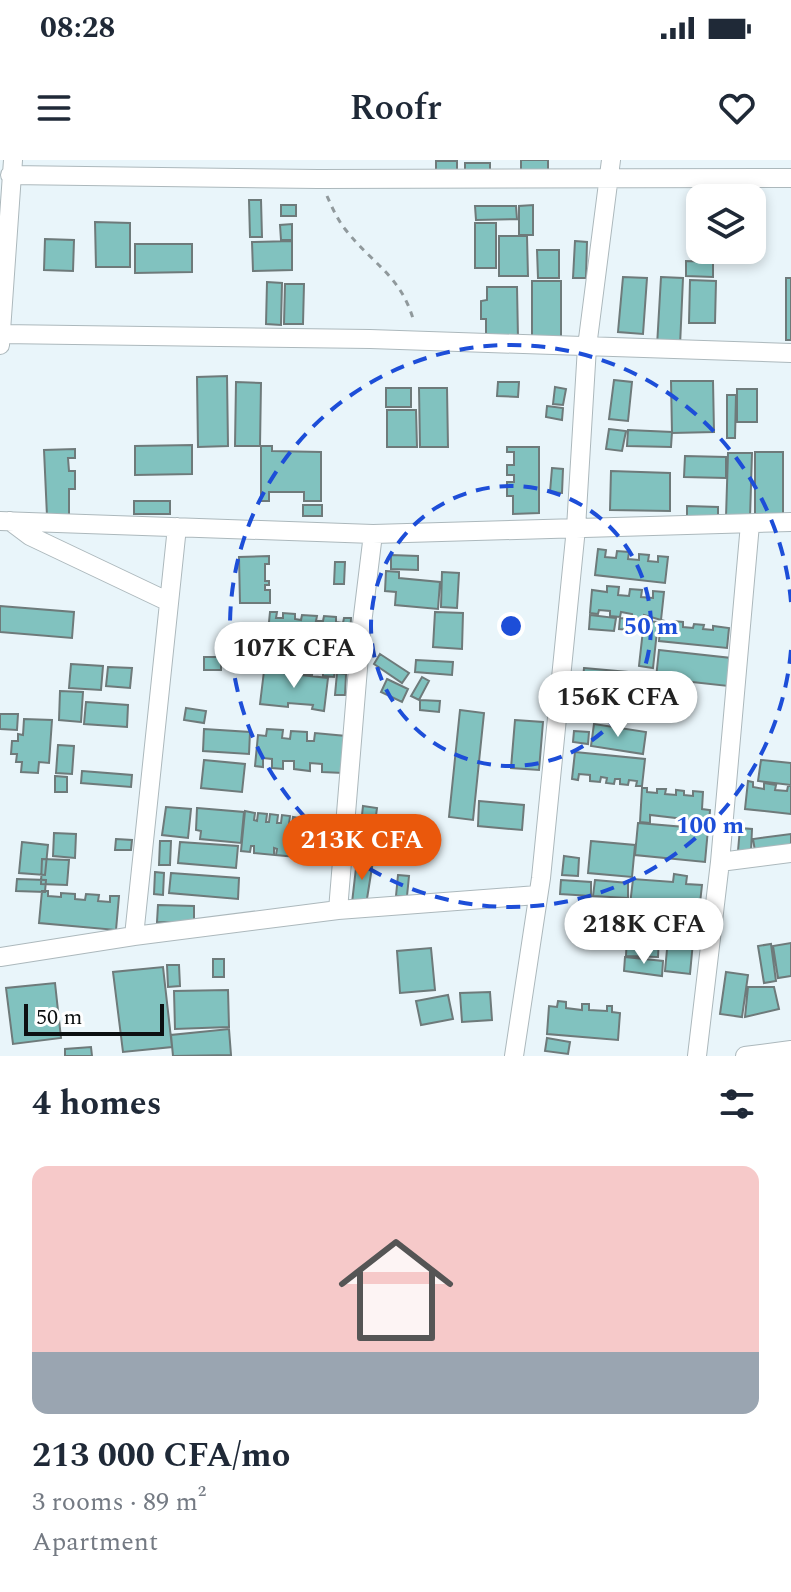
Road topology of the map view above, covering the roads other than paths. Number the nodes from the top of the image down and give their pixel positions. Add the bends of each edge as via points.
1 (12, 168) edge
2 (610, 169) edge
3 (791, 178) edge
4 (1, 340) edge
5 (587, 347) junction
6 (791, 353) edge
7 (5, 521) edge
8 (791, 522) edge
9 (750, 524) junction
10 (177, 527) junction
11 (576, 528) junction
12 (373, 534) junction
13 (169, 602) junction
14 (791, 853) edge
15 (720, 862) junction
16 (537, 895) junction
17 (338, 910) junction
18 (134, 936) junction
19 (0, 957) edge
20 (791, 1050) edge
21 (514, 1056) edge
22 (697, 1056) edge
23 (745, 1056) edge

1 - 2 street via 318,179
1 - 4 street
2 - 3 street
2 - 5 street
4 - 5 street via 420,341
5 - 6 street
5 - 11 street
7 - 10 street
7 - 13 street
8 - 9 street
9 - 11 street
9 - 15 street
10 - 12 street
10 - 13 street
11 - 12 street
11 - 16 street
12 - 17 street
13 - 18 street
14 - 15 street
15 - 22 street
16 - 17 street
16 - 21 street
17 - 18 street
18 - 19 street
20 - 23 street

